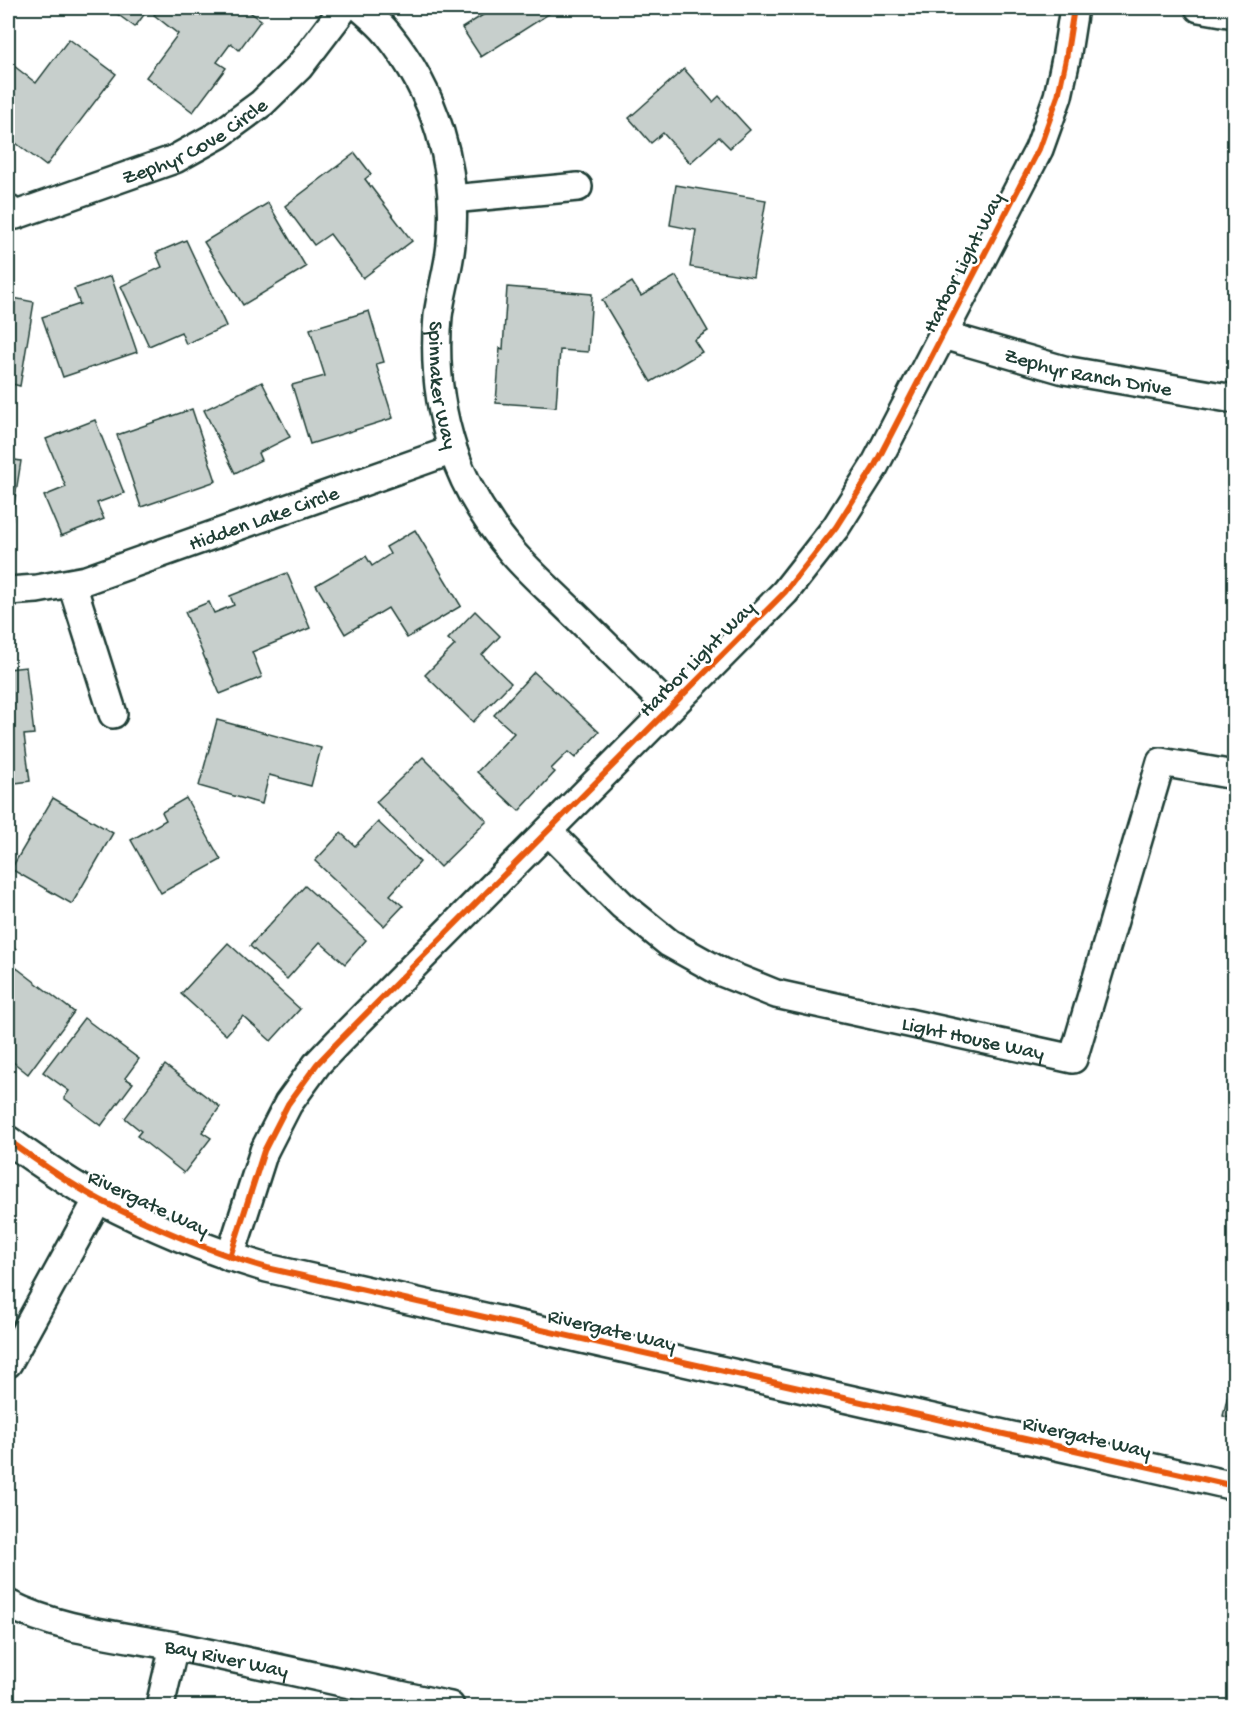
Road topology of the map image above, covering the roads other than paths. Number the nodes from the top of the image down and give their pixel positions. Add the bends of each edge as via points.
1 (344, 8) edge
2 (361, 8) edge
3 (1074, 8) edge
4 (1199, 8) edge
5 (1234, 14) edge
6 (578, 187) dead end
7 (453, 198) junction
8 (8, 209) edge
9 (943, 335) junction
10 (1234, 399) edge
11 (453, 450) junction
12 (72, 584) junction
13 (8, 591) edge
14 (669, 708) junction
15 (113, 714) dead end
16 (1234, 775) edge
17 (548, 831) junction
18 (8, 1140) edge
19 (98, 1199) junction
20 (230, 1257) junction
21 (8, 1363) edge
22 (1234, 1486) edge
23 (8, 1604) edge
24 (174, 1646) junction
25 (160, 1707) edge
26 (450, 1707) edge

1 - 8 street, Zephyr Cove Circle via 299,67 262,103 220,134 175,159 16,215
2 - 7 street, Spinnaker Way via 386,32 415,72 435,116
3 - 9 street, Harbor Light Way via 1058,96 1040,149
4 - 5 street
6 - 7 street
7 - 11 street, Spinnaker Way via 436,358 441,406
9 - 10 street, Zephyr Ranch Drive via 1064,370
9 - 14 street, Harbor Light Way via 874,467 836,527 784,592
11 - 12 street, Hidden Lake Circle
11 - 14 street, Spinnaker Way via 487,520 513,553
12 - 13 street, Hidden Lake Circle
12 - 15 street
14 - 17 street, Harbor Light Way
16 - 17 street, Light House Way via 1161,762 1073,1059 776,994 720,972 669,943 622,905
17 - 20 street, Harbor Light Way via 317,1065 288,1104 264,1151
18 - 19 street, Rivergate Way
19 - 20 street, Rivergate Way via 158,1229
19 - 21 street
20 - 22 street, Rivergate Way
23 - 24 street, Bay River Way via 67,1626
24 - 25 street
24 - 26 street, Bay River Way

